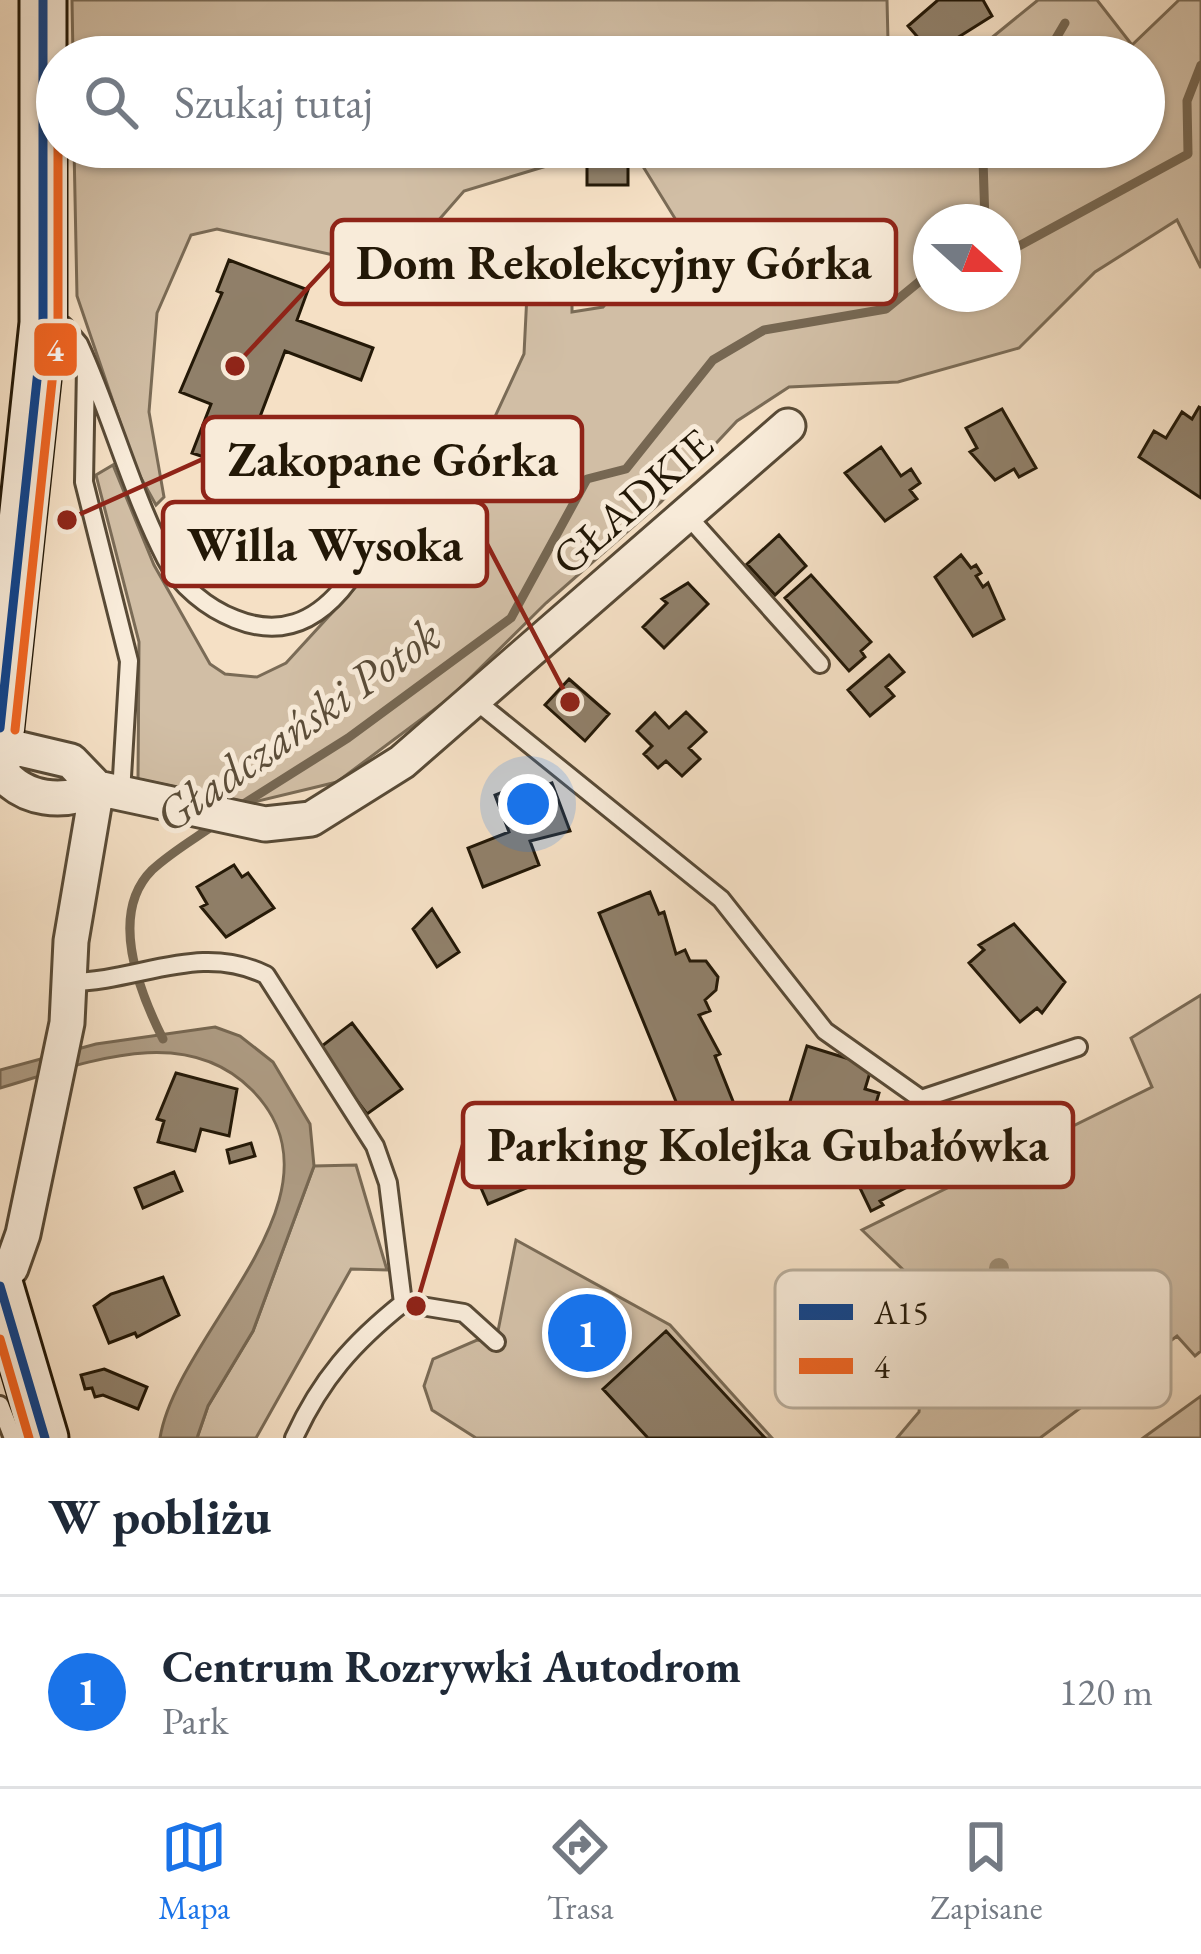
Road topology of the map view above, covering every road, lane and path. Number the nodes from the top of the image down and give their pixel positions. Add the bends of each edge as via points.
1 (43, 0) edge
2 (43, 36) edge
3 (43, 168) edge
4 (43, 322) junction
5 (87, 360) junction
6 (788, 426) dead end
7 (406, 466) dead end
8 (686, 513) junction
9 (820, 664) dead end
10 (476, 700) junction
11 (0, 728) edge
12 (0, 766) edge
13 (109, 790) junction
14 (69, 982) junction
15 (1078, 1047) dead end
16 (0, 1276) edge
17 (0, 1286) edge
18 (403, 1303) junction
19 (496, 1342) dead end
20 (0, 1405) edge
21 (13, 1438) edge
22 (45, 1438) edge
23 (294, 1438) edge

1 - 2 street
3 - 4 street
4 - 5 lane via 64,326
4 - 11 street
5 - 7 lane via 167,562 196,596 252,626 280,626 345,590
5 - 13 lane via 84,482 129,661
6 - 8 street, GŁADKIE
8 - 9 lane
8 - 10 street, GŁADKIE
10 - 13 street, GŁADKIE via 402,762 293,824
10 - 15 lane via 721,899 825,1030 921,1099
12 - 13 street, GŁADKIE via 13,788 61,800
13 - 14 street via 72,928
14 - 16 street via 23,1234
14 - 18 lane via 207,959 266,975 375,1146 388,1183
17 - 22 street
18 - 19 lane via 464,1313
18 - 23 lane via 320,1382
20 - 21 lane

